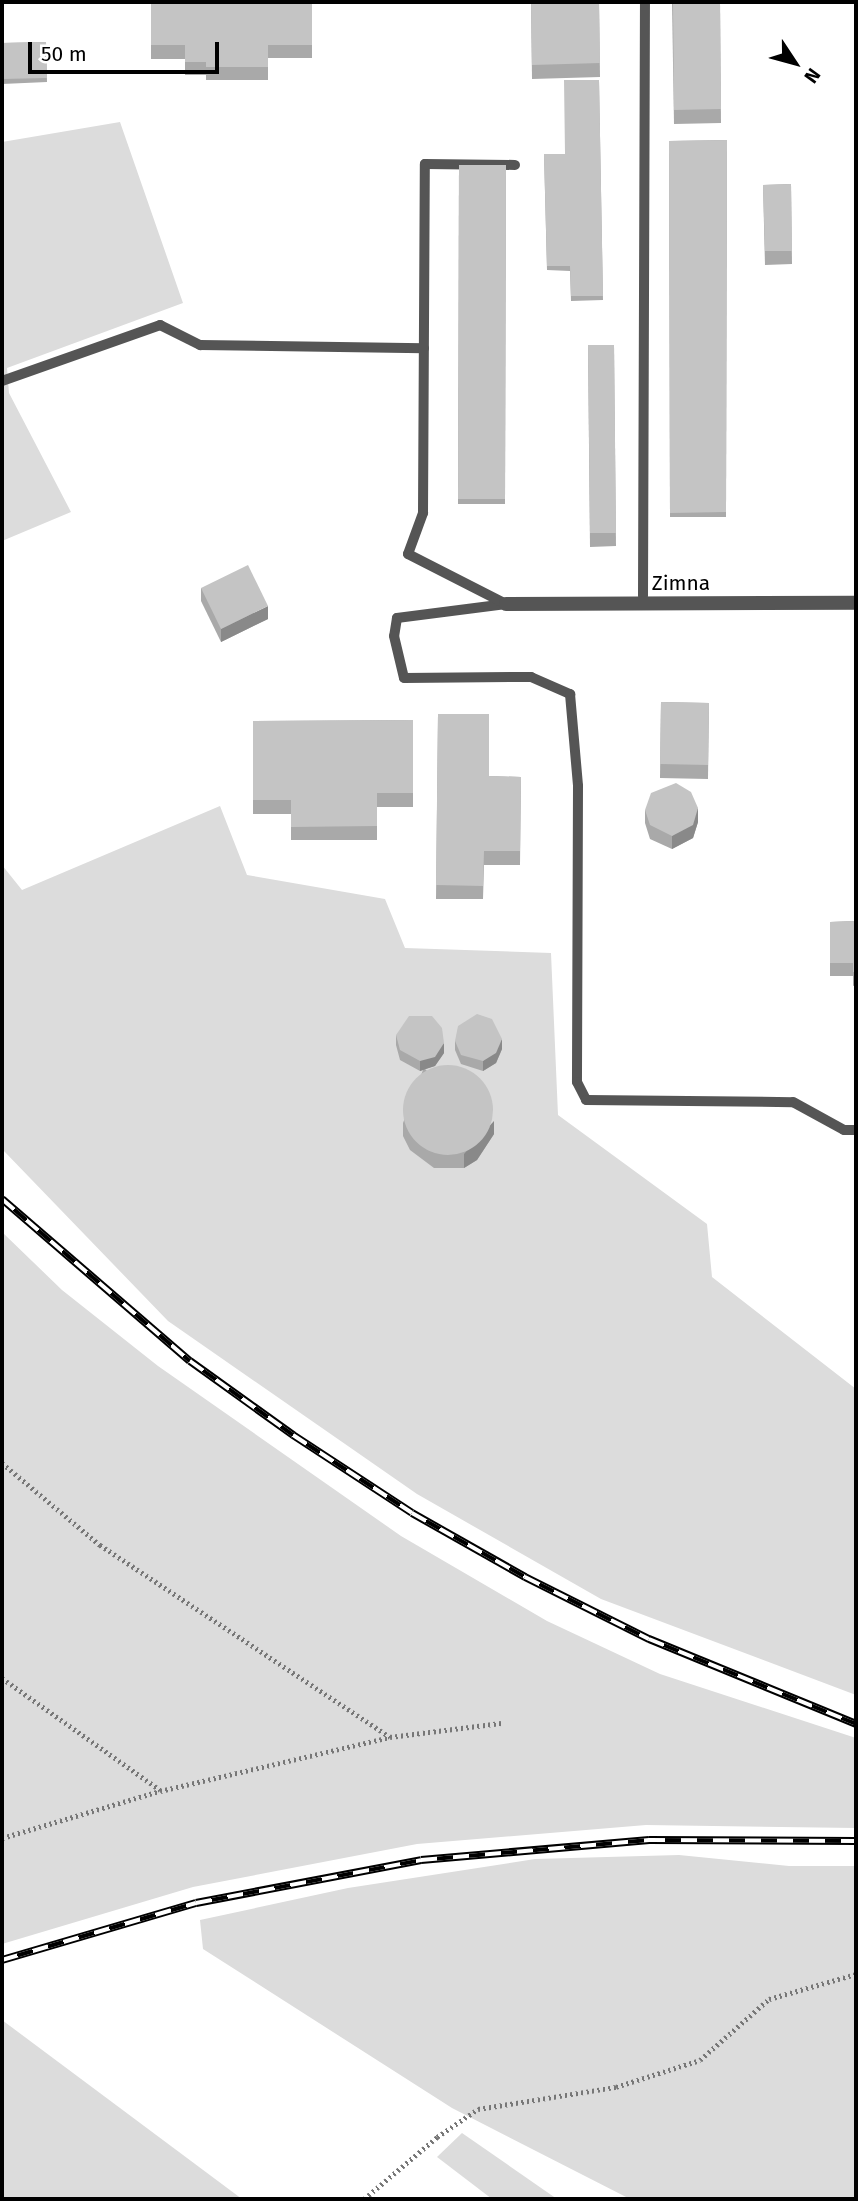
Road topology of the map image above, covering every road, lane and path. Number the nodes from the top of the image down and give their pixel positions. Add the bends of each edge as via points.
1 (645, 2) edge
2 (515, 165) dead end
3 (424, 348) junction
4 (2, 381) edge
5 (643, 596) dead end
6 (506, 604) junction
7 (856, 604) edge
8 (856, 1130) edge
9 (2, 1463) edge
10 (2, 1678) edge
11 (501, 1723) dead end
12 (390, 1737) junction
13 (160, 1791) junction
14 (2, 1839) edge
15 (856, 1974) edge
16 (365, 2199) edge

1 - 5 lane
2 - 3 lane via 425,164
3 - 4 lane via 200,345 160,325
3 - 6 lane via 423,513 408,554
6 - 7 street, Zimna
6 - 8 lane via 397,618 394,636 404,678 531,677 570,694 578,786 577,1082 586,1100 793,1102 844,1129
9 - 12 path via 111,1552
10 - 13 path
11 - 12 path
12 - 13 path
13 - 14 path
15 - 16 path via 769,1998 700,2060 616,2087 478,2109 437,2137

